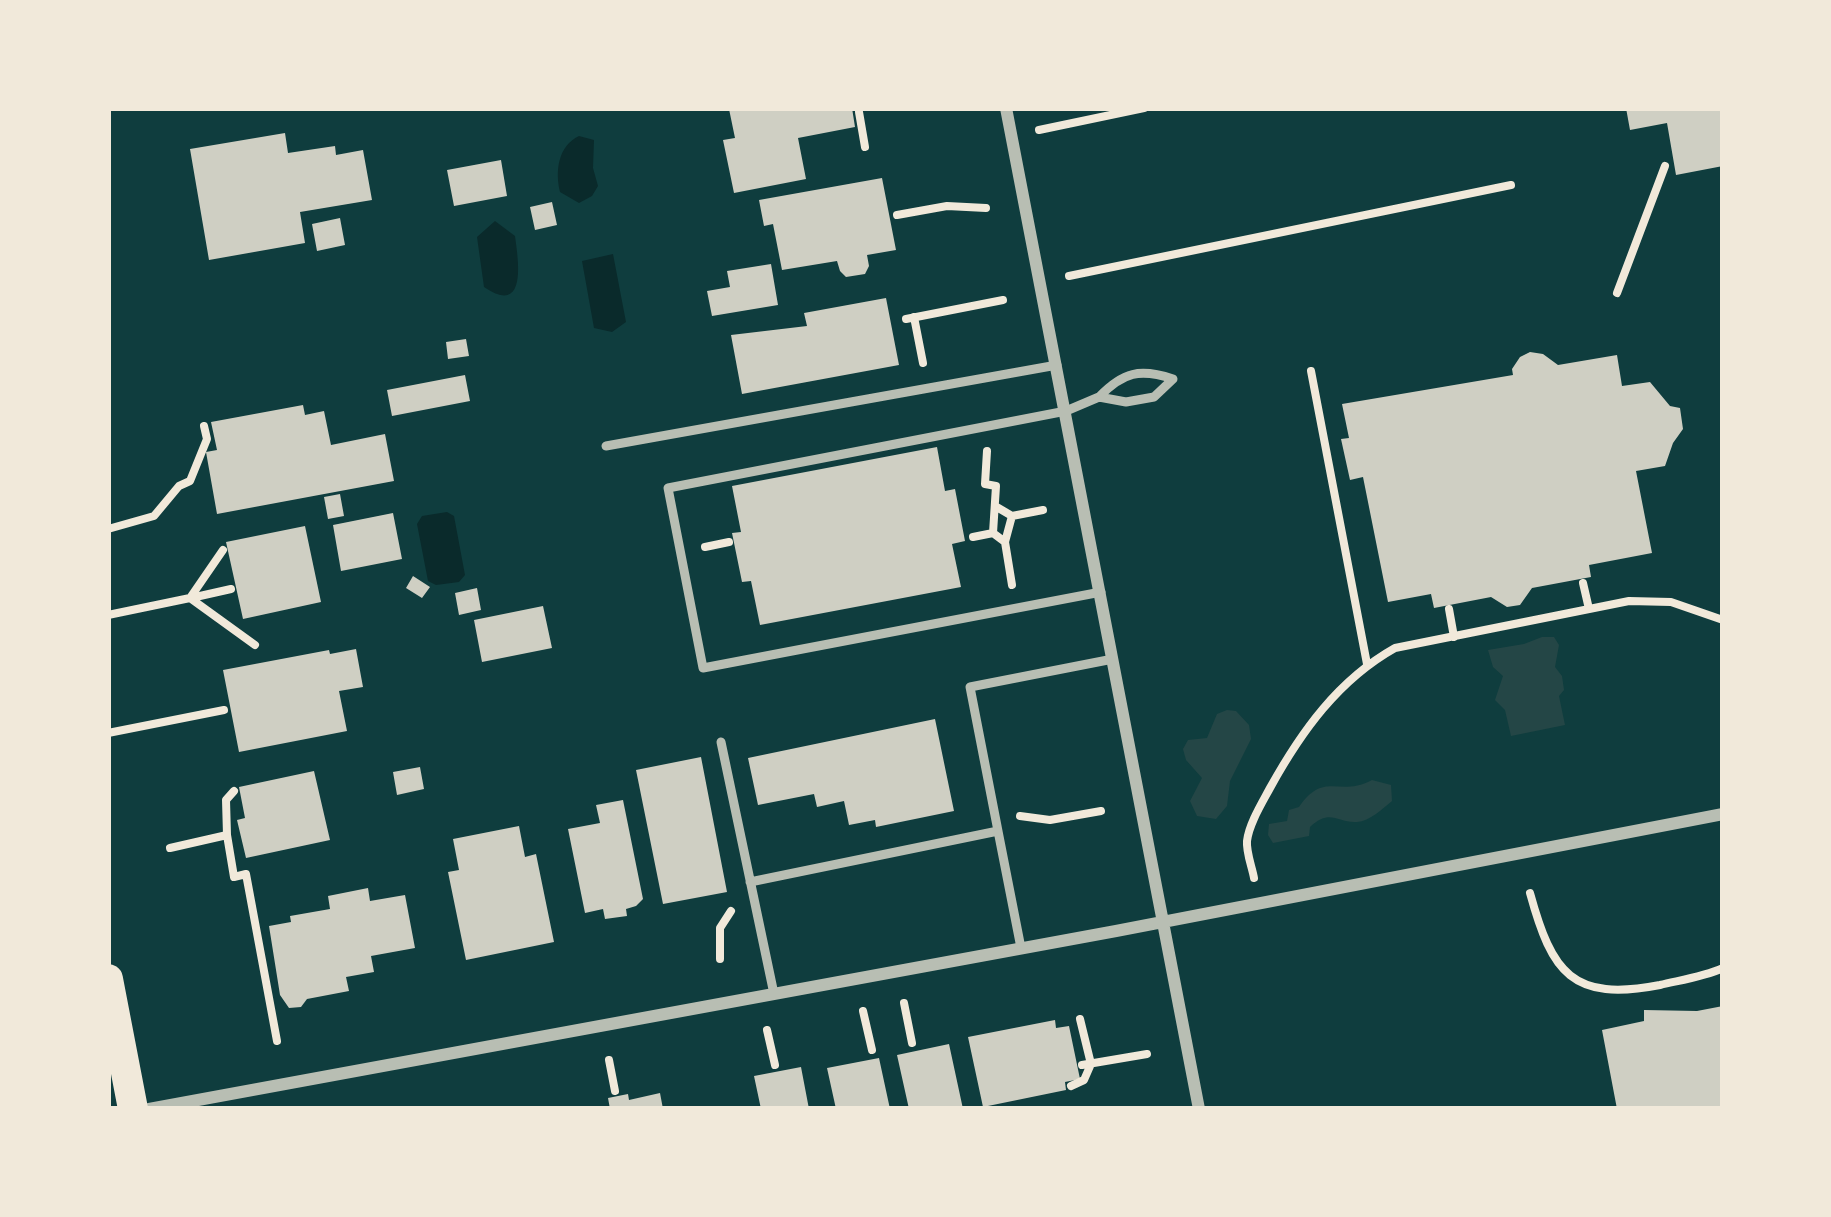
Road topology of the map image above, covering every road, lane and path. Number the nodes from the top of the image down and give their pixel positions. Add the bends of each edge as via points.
1 (1006, 108) edge
2 (1144, 108) edge
3 (859, 112) dead end
4 (1040, 130) dead end
5 (866, 147) dead end
6 (1664, 166) dead end
7 (1511, 185) dead end
8 (986, 208) dead end
9 (897, 215) dead end
10 (1069, 276) dead end
11 (1617, 293) dead end
12 (1004, 300) dead end
13 (1057, 365) junction
14 (1311, 371) dead end
15 (928, 388) junction
16 (1100, 397) junction
17 (1066, 412) junction
18 (204, 426) dead end
19 (989, 426) junction
20 (606, 446) dead end
21 (995, 506) junction
22 (1043, 510) dead end
23 (1012, 516) junction
24 (108, 529) edge
25 (993, 532) junction
26 (973, 537) dead end
27 (1005, 542) junction
28 (223, 550) dead end
29 (1583, 583) dead end
30 (231, 589) dead end
31 (1101, 592) junction
32 (190, 598) junction
33 (1016, 608) junction
34 (1449, 609) dead end
35 (1589, 609) junction
36 (108, 615) edge
37 (1723, 620) edge
38 (1454, 637) junction
39 (255, 645) dead end
40 (1114, 659) junction
41 (1366, 664) junction
42 (224, 710) dead end
43 (108, 733) edge
44 (721, 742) dead end
45 (234, 791) dead end
46 (1101, 812) dead end
47 (994, 813) junction
48 (1723, 814) edge
49 (998, 831) junction
50 (227, 835) junction
51 (170, 848) dead end
52 (750, 882) junction
53 (1530, 892) dead end
54 (1259, 903) junction
55 (1163, 922) junction
56 (1022, 948) junction
57 (1723, 968) edge
58 (108, 979) edge
59 (774, 994) junction
60 (904, 1003) dead end
61 (862, 1011) dead end
62 (1080, 1019) dead end
63 (767, 1030) dead end
64 (277, 1041) dead end
65 (912, 1043) dead end
66 (872, 1051) dead end
67 (1147, 1054) dead end
68 (609, 1060) dead end
69 (1087, 1064) junction
70 (775, 1065) dead end
71 (1071, 1086) dead end
72 (615, 1091) dead end
73 (133, 1109) edge
74 (148, 1109) edge
75 (1199, 1109) edge

1 - 13 street
2 - 4 path
3 - 5 path
6 - 11 path
7 - 10 path
8 - 9 path
12 - 15 path via 910,318
13 - 15 lane
13 - 17 street
14 - 41 path
15 - 20 lane
16 - 16 lane via 1154,397 1173,379 1148,371 1118,376
16 - 17 lane
17 - 19 lane
17 - 31 street
18 - 24 path via 207,439 190,481 154,516
19 - 21 path via 985,484 996,486
19 - 33 lane via 668,488 703,668
21 - 23 path
21 - 25 path
22 - 23 path
23 - 27 path
25 - 26 path
25 - 27 path
27 - 33 path
28 - 32 path
29 - 35 path
30 - 32 path
31 - 33 lane
31 - 40 street
32 - 36 path
32 - 39 path
34 - 38 path
35 - 37 path via 1671,602
35 - 38 path
38 - 41 path via 1395,648
40 - 47 lane via 970,686
40 - 55 street
41 - 54 path via 1301,736 1262,804 1246,842
42 - 43 path
44 - 52 lane
45 - 50 path via 226,800
46 - 47 path via 1050,820
47 - 49 lane
48 - 54 street
49 - 52 lane
49 - 56 lane
50 - 51 path
50 - 64 path via 234,877 247,874
52 - 59 lane
53 - 57 path via 1551,956 1598,992
54 - 55 street
55 - 56 street
55 - 75 street
56 - 59 street
58 - 73 main road
59 - 74 street
60 - 65 path
61 - 66 path
62 - 69 path
63 - 70 path
67 - 69 path
68 - 72 path
69 - 71 path via 1084,1080

